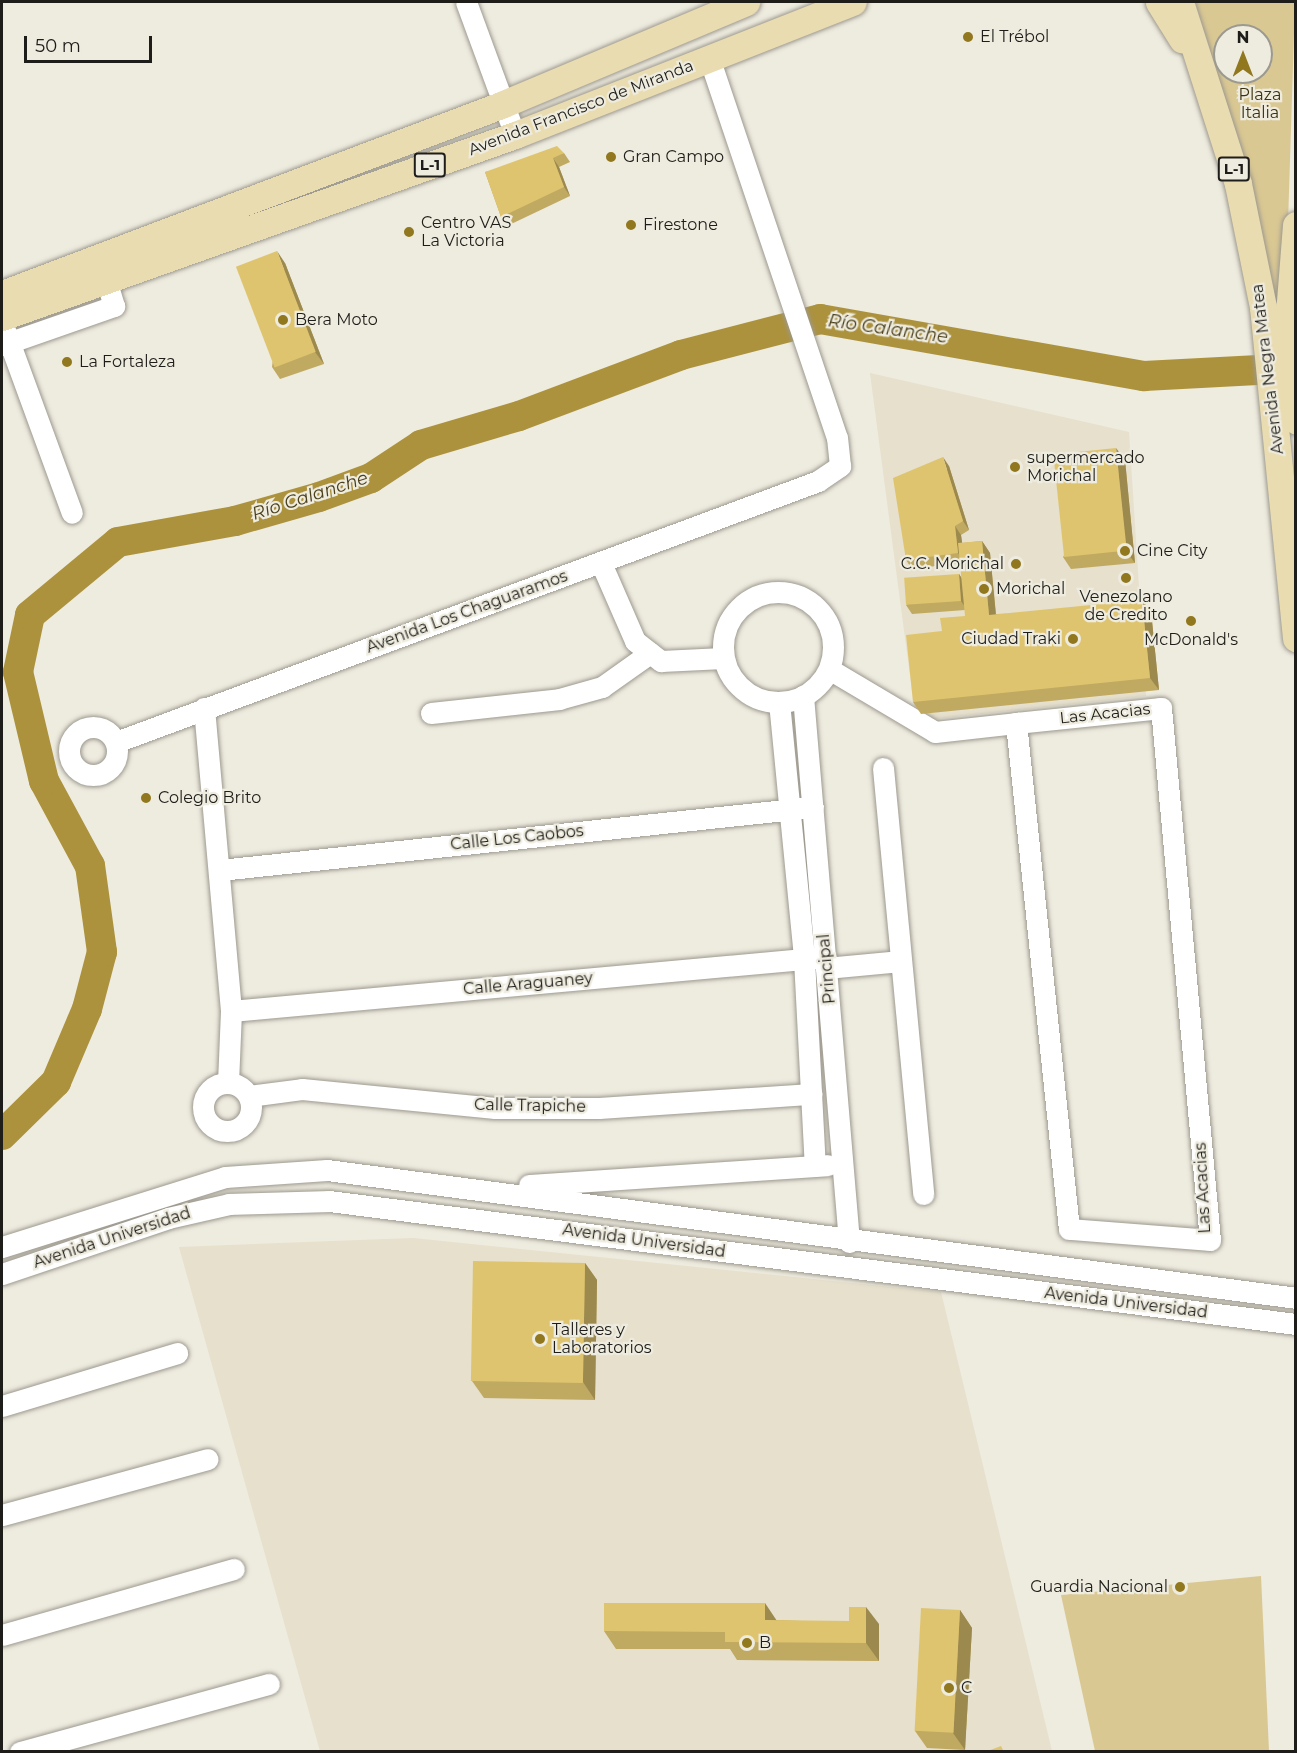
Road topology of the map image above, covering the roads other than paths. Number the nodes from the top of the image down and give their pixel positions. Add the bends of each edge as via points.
1 (466, 2) edge
2 (746, 2) edge
3 (853, 2) edge
4 (1159, 2) edge
5 (1180, 2) edge
6 (709, 58) junction
7 (1206, 77) junction
8 (501, 105) junction
9 (515, 135) junction
10 (1296, 225) edge
11 (106, 280) junction
12 (2, 294) edge
13 (2, 316) edge
14 (2, 322) edge
15 (1276, 341) junction
16 (5, 344) edge
17 (1281, 388) junction
18 (1296, 420) edge
19 (72, 513) dead end
20 (601, 563) junction
21 (1296, 638) edge
22 (650, 653) junction
23 (723, 658) junction
24 (829, 669) junction
25 (803, 696) junction
26 (779, 702) junction
27 (204, 708) junction
28 (431, 713) dead end
29 (1016, 723) junction
30 (116, 742) dead end
31 (883, 768) dead end
32 (813, 807) junction
33 (791, 809) junction
34 (220, 870) junction
35 (819, 961) junction
36 (901, 961) junction
37 (231, 1011) junction
38 (228, 1083) junction
39 (812, 1094) junction
40 (249, 1096) junction
41 (843, 1163) junction
42 (815, 1166) junction
43 (480, 1188) junction
44 (923, 1194) dead end
45 (849, 1242) junction
46 (2, 1247) edge
47 (954, 1254) junction
48 (2, 1274) edge
49 (960, 1283) junction
50 (1296, 1298) edge
51 (1296, 1324) edge
52 (177, 1353) dead end
53 (2, 1406) edge
54 (208, 1459) dead end
55 (2, 1515) edge
56 (234, 1569) dead end
57 (2, 1635) edge
58 (268, 1684) dead end
59 (20, 1752) edge

1 - 8 street
2 - 8 main road, Avenida Francisco de Miranda / L-1
3 - 6 main road, Avenida Francisco de Miranda / L-1
4 - 7 main road
5 - 7 main road, Avenida Negra Matea / L-1
6 - 9 main road, Avenida Francisco de Miranda / L-1
6 - 20 street, Avenida Los Chaguaramos via 837,438 840,466 818,481
7 - 15 main road, Avenida Negra Matea / L-1 via 1238,184
8 - 9 street
8 - 12 main road, Avenida Francisco de Miranda / L-1
9 - 11 main road, Avenida Francisco de Miranda / L-1
10 - 15 main road, Avenida Negra Matea / L-1
11 - 13 main road, Avenida Francisco de Miranda / L-1
11 - 16 street via 114,306
14 - 16 street
15 - 17 main road, Avenida Negra Matea / L-1
16 - 19 street
17 - 18 main road, Avenida Negra Matea / L-1
17 - 21 main road, Avenida Negra Matea / L-1
20 - 22 street via 624,625
20 - 27 street, Avenida Los Chaguaramos
22 - 23 street via 661,661
22 - 28 street via 602,687 559,699
23 - 24 street via 723,639 740,606 756,596 784,592 811,602 824,615 833,642
23 - 26 street via 743,690
24 - 25 street
24 - 29 street, Las Acacias via 935,732
25 - 26 street
25 - 32 street, Principal
26 - 33 street, Principal
27 - 30 street, Avenida Los Chaguaramos
27 - 34 street
29 - 29 street, Las Acacias via 1161,708 1210,1240 1069,1229
31 - 36 street
32 - 33 street, Calle Los Caobos
32 - 35 street, Principal
33 - 34 street, Calle Los Caobos
33 - 35 street, Principal
34 - 37 street
35 - 36 street, Calle Araguaney
35 - 37 street, Calle Araguaney
35 - 39 street, Principal
35 - 41 street, Principal
36 - 44 street
37 - 38 street
38 - 40 street
38 - 40 street via 212,1088 204,1102 206,1118 216,1128 232,1131 244,1124 251,1110
39 - 40 street, Calle Trapiche via 598,1108 495,1108 302,1089
39 - 42 street, Principal
41 - 42 street, Avenida Universidad
41 - 45 street, Principal
42 - 43 street, Avenida Universidad
43 - 45 street, Avenida Universidad
43 - 46 street, Avenida Universidad via 327,1170 225,1177
45 - 47 street, Avenida Universidad
47 - 49 street
47 - 50 street, Avenida Universidad
48 - 49 street, Avenida Universidad via 168,1218 278,1200 388,1206
49 - 51 street, Avenida Universidad
52 - 53 street
54 - 55 street
56 - 57 street
58 - 59 street

